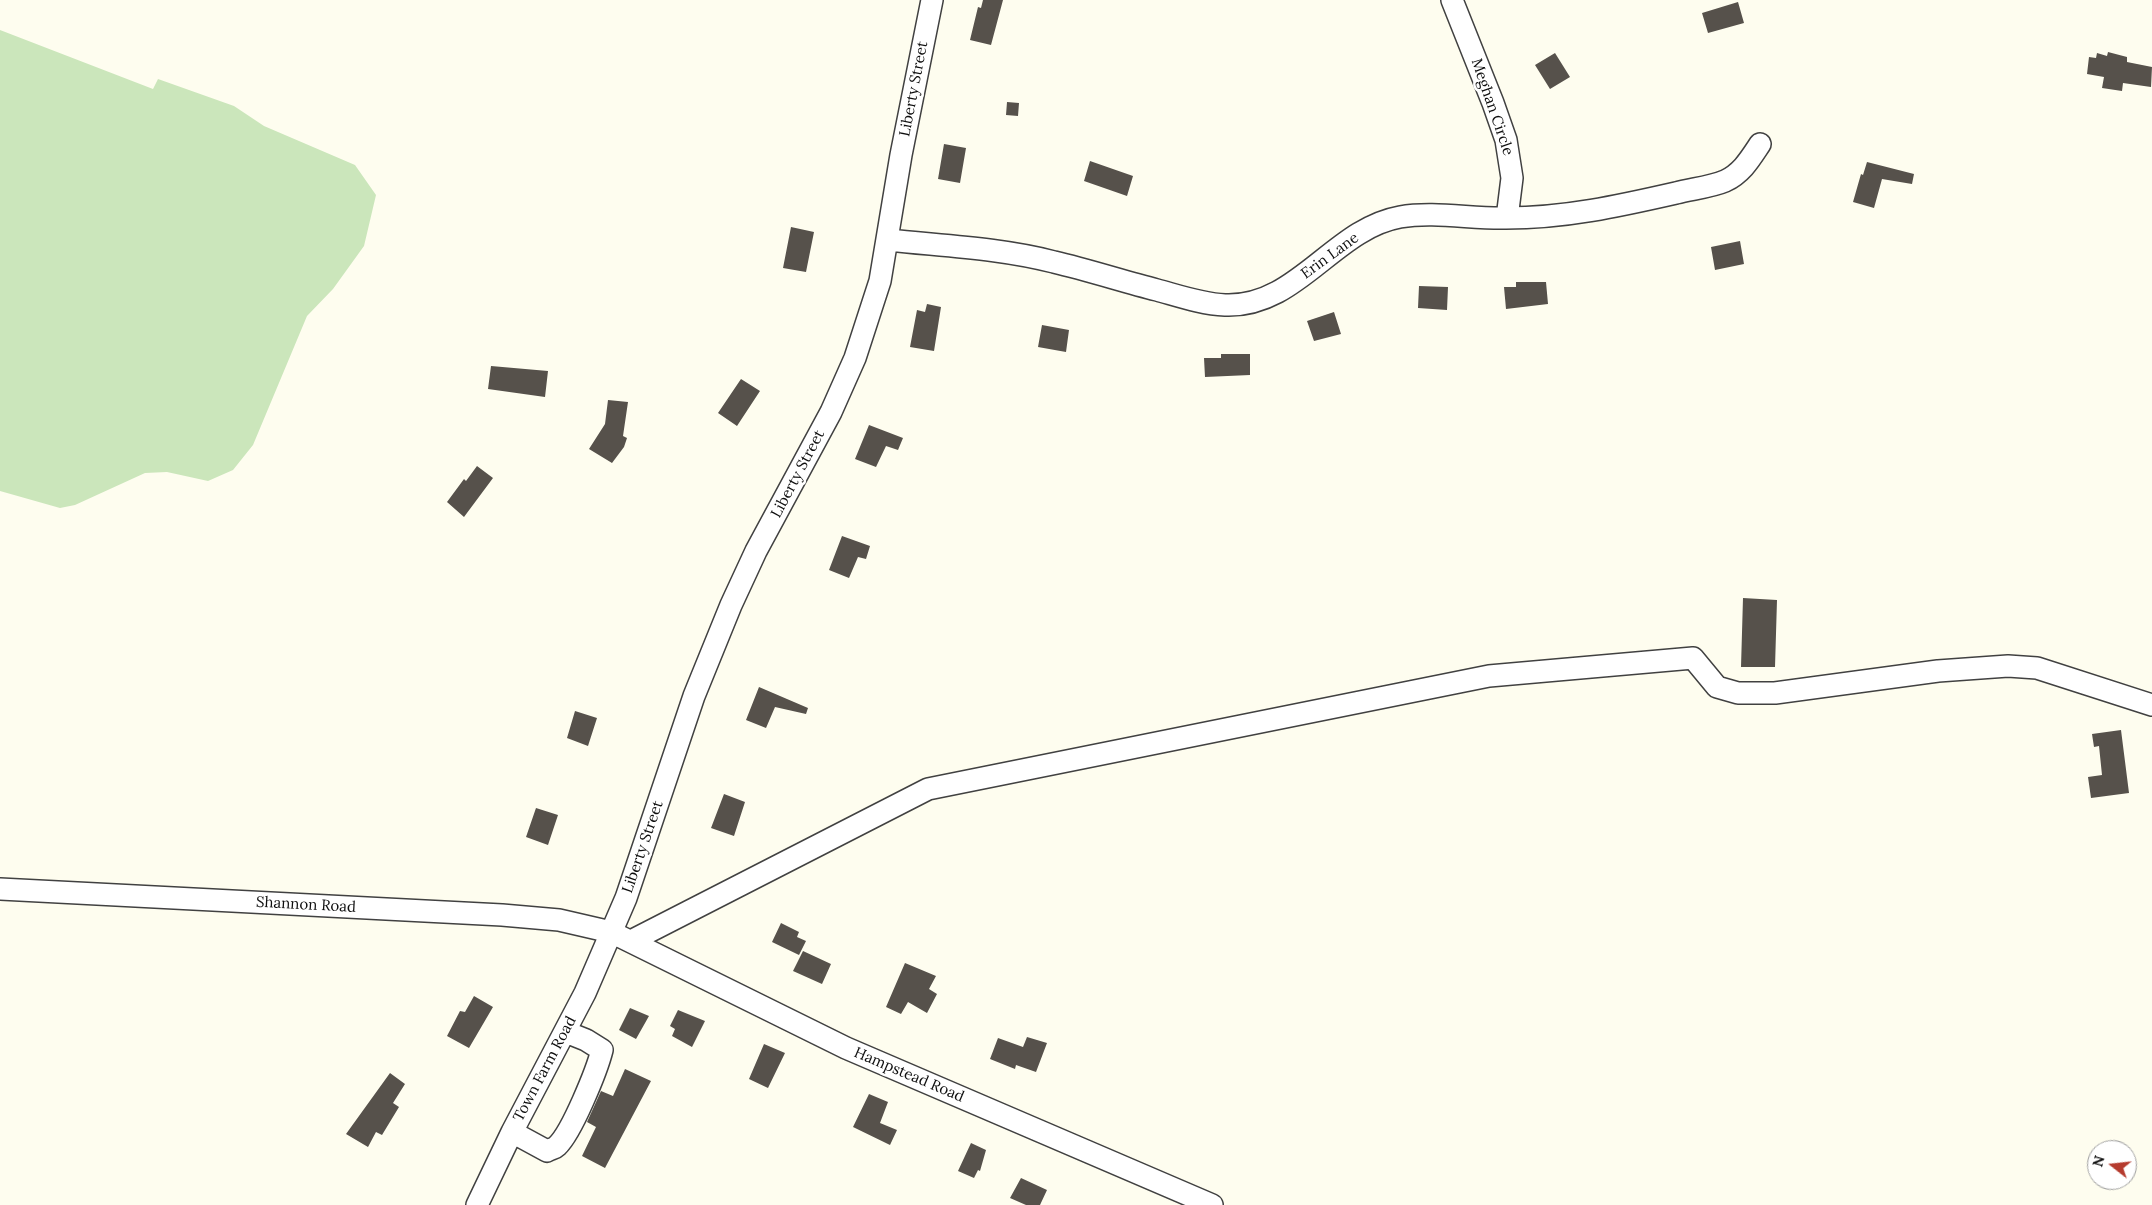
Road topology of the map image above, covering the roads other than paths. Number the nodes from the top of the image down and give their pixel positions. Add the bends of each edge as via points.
1 (932, 0) edge
2 (1452, 0) edge
3 (1760, 144) dead end
4 (1508, 218) junction
5 (888, 240) junction
6 (2152, 705) edge
7 (0, 889) edge
8 (611, 932) junction
9 (631, 941) junction
10 (566, 1032) junction
11 (512, 1132) junction
12 (477, 1205) edge
13 (1212, 1205) edge

1 - 5 street, Liberty Street via 901,155
2 - 4 street, Meghan Circle via 1506,140 1512,178
3 - 4 street, Erin Lane via 1745,167 1725,181 1610,208 1552,217
4 - 5 street, Erin Lane via 1399,217 1380,223 1325,257 1280,291 1263,299 1226,305 1185,298 1052,261
5 - 8 street, Liberty Street via 878,288 855,358 831,412 756,551 727,614 694,696 634,879
6 - 9 street via 2037,668 2008,666 1938,671 1775,693 1738,693 1717,687 1693,658 1489,676 928,789
7 - 8 street, Shannon Road via 512,915 559,920
8 - 9 street, Hampstead Road
8 - 10 street, Town Farm Road
9 - 13 street, Hampstead Road via 846,1048
10 - 11 street, Town Farm Road
10 - 11 street via 602,1050 593,1079 563,1138 556,1148 546,1151
11 - 12 street, Town Farm Road

